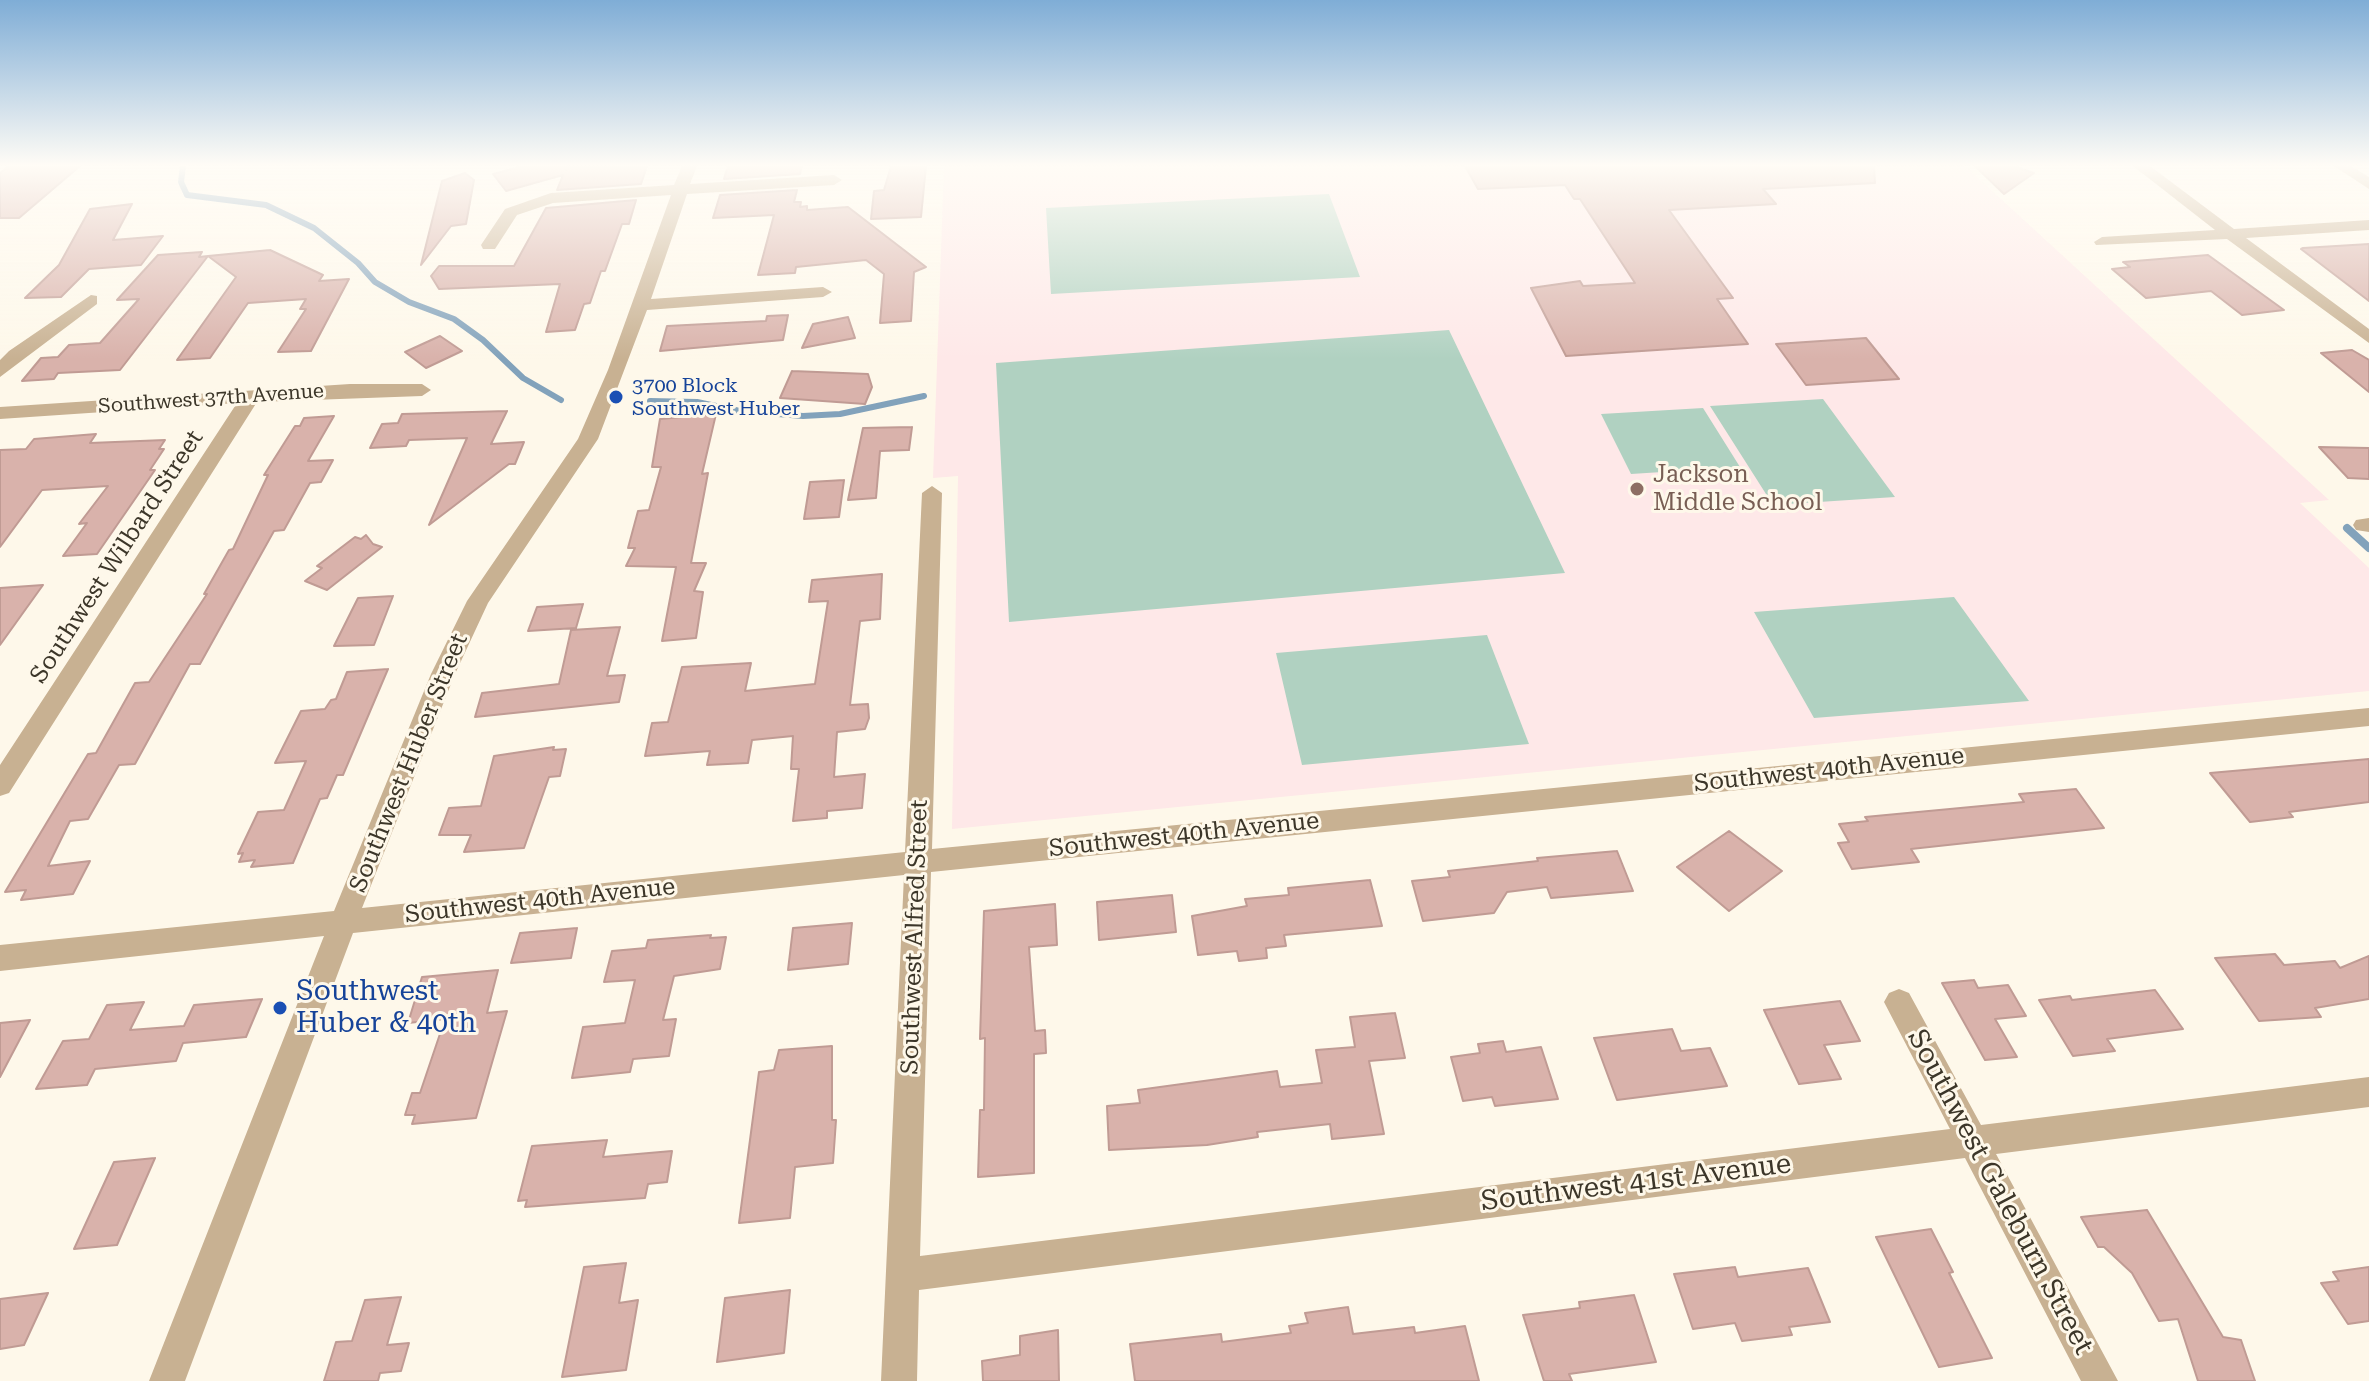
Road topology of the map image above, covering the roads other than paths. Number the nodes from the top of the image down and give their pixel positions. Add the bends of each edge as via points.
1 (499, 230) edge
2 (666, 230) edge
3 (2229, 230) edge
4 (2276, 230) edge
5 (2232, 233) junction
6 (2102, 242) dead end
7 (489, 245) dead end
8 (823, 292) dead end
9 (91, 300) dead end
10 (639, 305) junction
11 (2369, 338) edge
12 (0, 371) edge
13 (422, 390) dead end
14 (251, 396) junction
15 (0, 413) edge
16 (932, 493) dead end
17 (2369, 717) edge
18 (0, 786) edge
19 (917, 862) junction
20 (344, 922) junction
21 (0, 958) edge
22 (1899, 1002) dead end
23 (2369, 1092) edge
24 (1973, 1141) junction
25 (904, 1275) junction
26 (167, 1381) edge
27 (899, 1381) edge
28 (2100, 1381) edge

1 - 7 street
2 - 10 street, Southwest Huber Street
3 - 5 street
4 - 5 street
5 - 6 street
5 - 11 street
8 - 10 street
9 - 12 street
10 - 20 street, Southwest Huber Street via 588,439 496,573 452,651
13 - 14 street, Southwest 37th Avenue
14 - 15 street, Southwest 37th Avenue
14 - 18 street, Southwest Wilbard Street
16 - 19 street, Southwest Alfred Street
17 - 19 street, Southwest 40th Avenue
19 - 20 street, Southwest 40th Avenue
19 - 25 street, Southwest Alfred Street
20 - 21 street, Southwest 40th Avenue
20 - 26 street, Southwest Huber Street
22 - 24 street, Southwest Galeburn Street
23 - 24 street, Southwest 41st Avenue
24 - 25 street, Southwest 41st Avenue
24 - 28 street, Southwest Galeburn Street
25 - 27 street, Southwest Alfred Street

